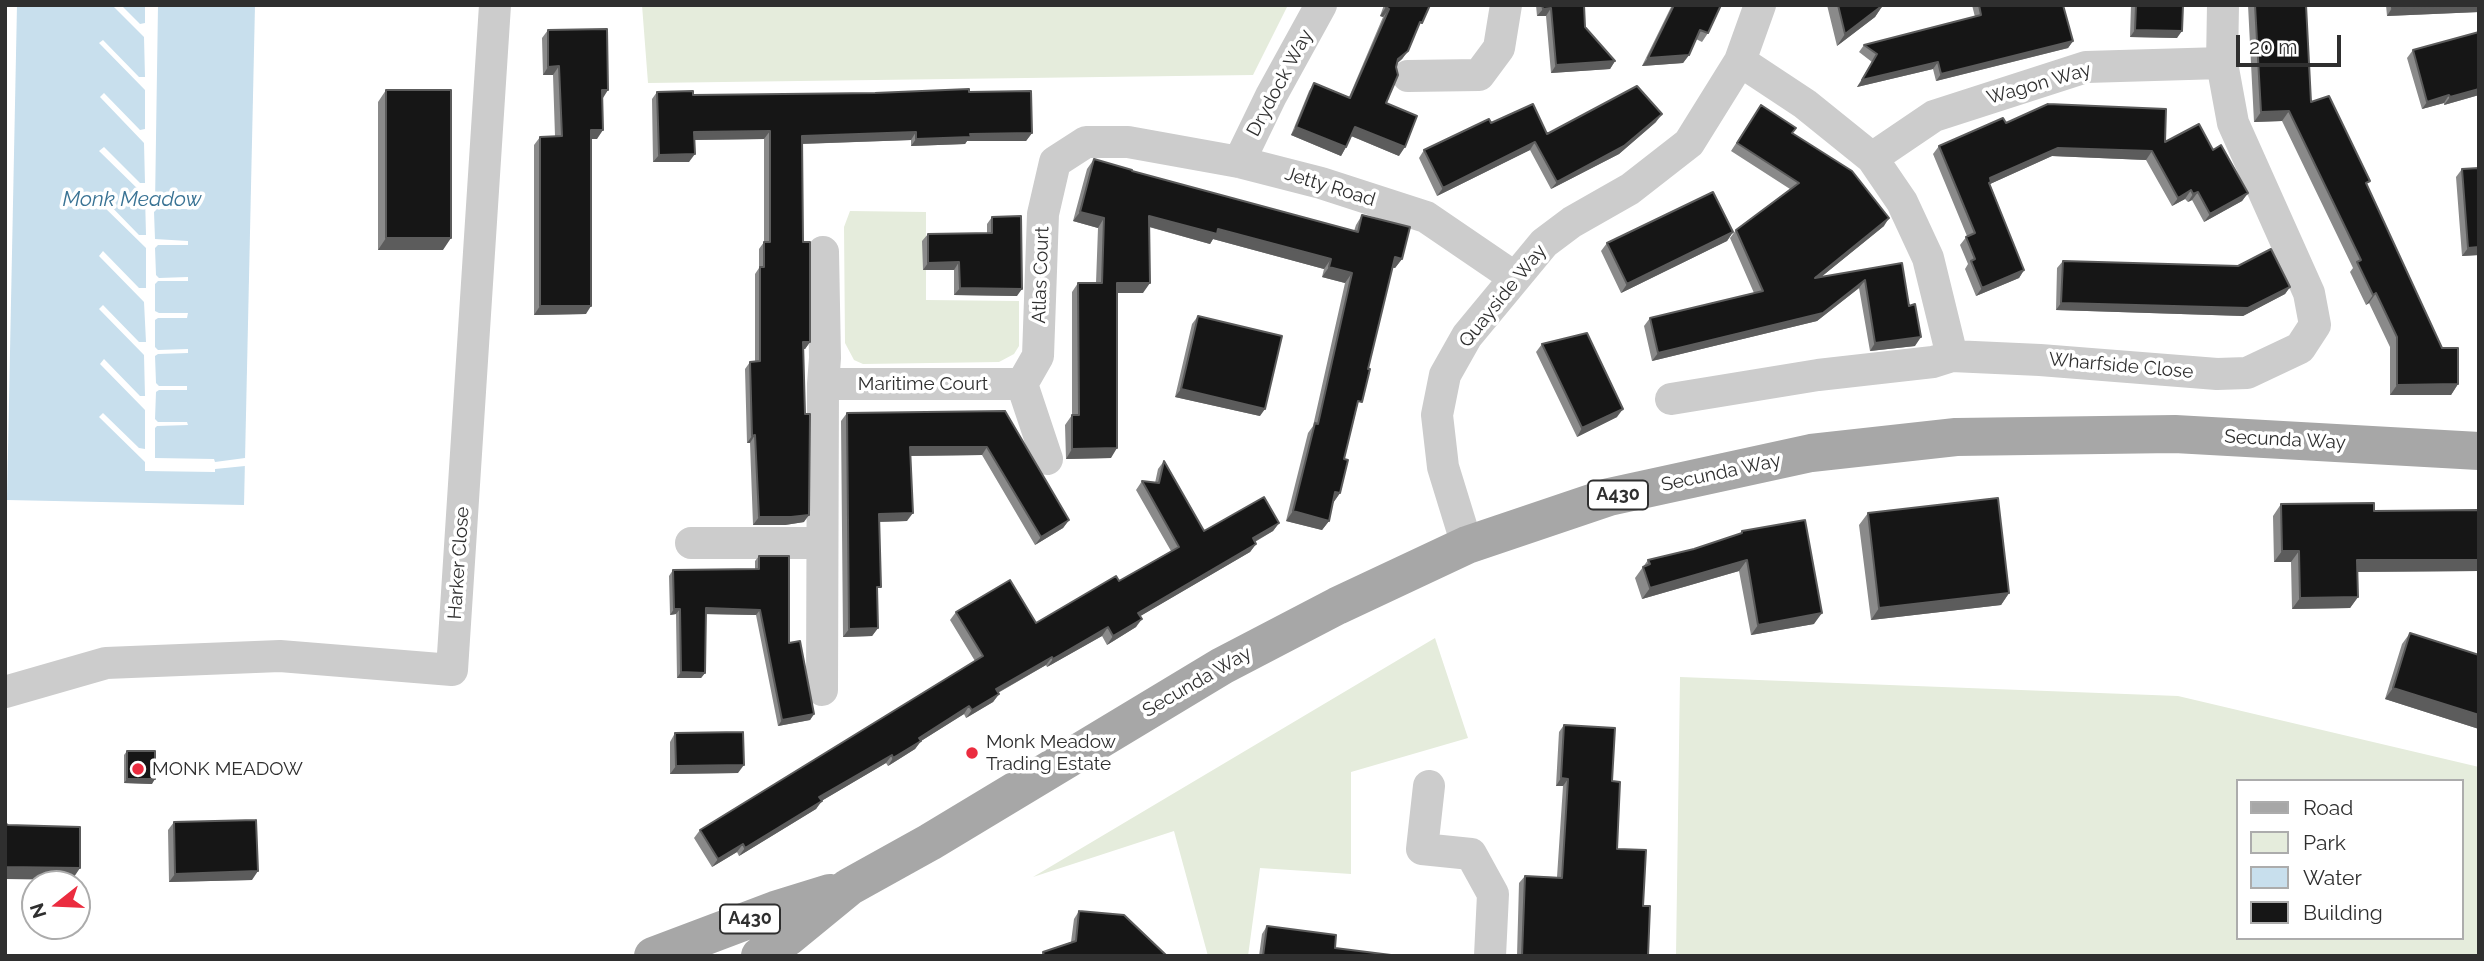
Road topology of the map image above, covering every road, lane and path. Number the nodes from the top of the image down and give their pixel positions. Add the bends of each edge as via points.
1 (495, 5) edge
2 (1321, 5) edge
3 (1506, 5) edge
4 (1760, 5) edge
5 (2223, 5) edge
6 (1740, 61) junction
7 (2222, 63) junction
8 (1408, 76) dead end
9 (1128, 142) joint
10 (1872, 158) junction
11 (1239, 162) junction
12 (823, 252) dead end
13 (1514, 277) junction
14 (1952, 356) junction
15 (823, 384) junction
16 (1022, 384) junction
17 (1671, 399) dead end
18 (2479, 450) edge
19 (1047, 459) dead end
20 (691, 543) dead end
21 (821, 543) junction
22 (1467, 545) junction
23 (822, 690) dead end
24 (5, 692) edge
25 (1429, 786) dead end
26 (849, 887) junction
27 (653, 956) edge
28 (760, 956) edge
29 (1490, 956) edge

1 - 24 street, Harker Close via 452,670 280,656 106,663
2 - 11 street, Drydock Way
3 - 8 street via 1499,48 1479,75
4 - 6 street, Quayside Way
5 - 7 street, Wharfside Close
6 - 10 street via 1805,104
6 - 13 street, Quayside Way via 1689,143 1630,189 1572,222
7 - 10 street, Wagon Way via 2086,67 1934,116
7 - 14 street, Wharfside Close via 2233,123 2309,293 2315,325 2300,348 2247,373 2217,374
9 - 11 street, Jetty Road
9 - 16 street, Atlas Court via 1086,142 1055,162 1044,214 1038,356
10 - 14 street via 1902,202 1928,258
11 - 13 street, Jetty Road via 1426,217
12 - 15 street
13 - 22 street, Quayside Way via 1456,355 1445,375 1437,415 1443,467
14 - 17 street, Wharfside Close
15 - 16 street, Maritime Court
15 - 21 street
16 - 19 street
18 - 22 main road, Secunda Way / A430 via 2175,434 1956,437 1811,453 1608,497
20 - 21 street
21 - 23 street
22 - 26 main road, Secunda Way / A430 via 1222,666
25 - 29 street via 1422,849 1471,853 1493,894
26 - 27 main road, Secunda Way / A430
26 - 28 main road, Secunda Way / A430

